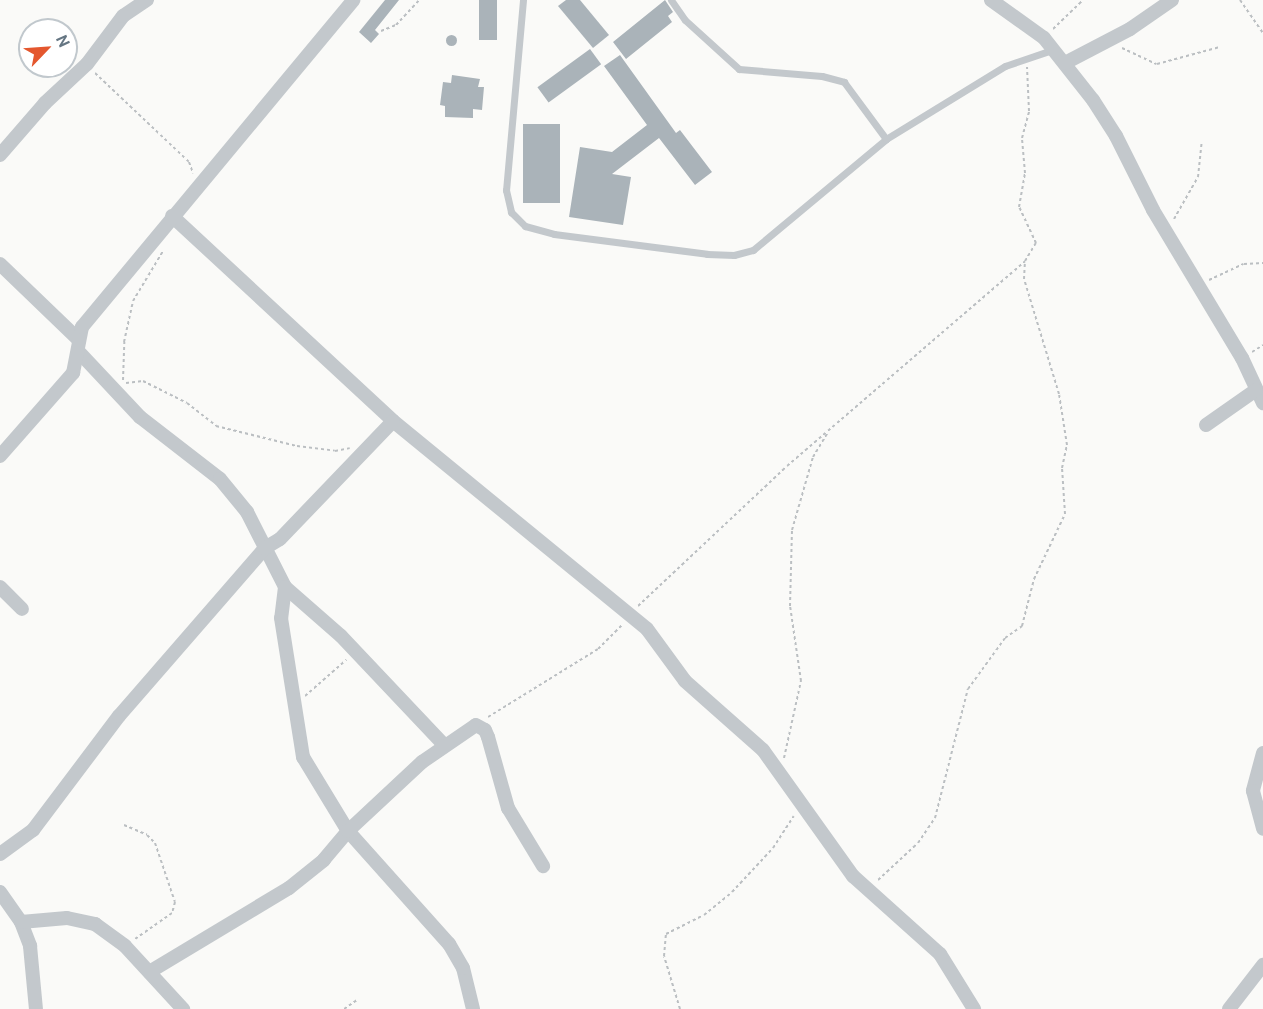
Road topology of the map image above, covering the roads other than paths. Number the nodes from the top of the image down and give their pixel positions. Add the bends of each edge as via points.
1 (147, 0) edge
2 (353, 0) edge
3 (523, 0) edge
4 (670, 0) edge
5 (991, 0) edge
6 (1172, 0) edge
7 (1055, 49) junction
8 (1065, 63) junction
9 (886, 139) junction
10 (0, 154) edge
11 (172, 216) junction
12 (0, 264) edge
13 (78, 345) junction
14 (1256, 390) junction
15 (1263, 403) edge
16 (393, 421) junction
17 (1206, 425) dead end
18 (0, 456) edge
19 (265, 548) junction
20 (0, 586) edge
21 (285, 587) junction
22 (22, 609) dead end
23 (444, 745) junction
24 (1263, 753) edge
25 (1263, 830) edge
26 (348, 831) junction
27 (0, 854) edge
28 (543, 866) dead end
29 (0, 892) edge
30 (21, 922) junction
31 (1263, 964) edge
32 (149, 972) junction
33 (36, 1009) edge
34 (183, 1009) edge
35 (473, 1009) edge
36 (974, 1009) edge
37 (1229, 1009) edge

1 - 10 street via 123,16 87,64
2 - 11 street
3 - 9 lane via 506,198 511,212 525,226 554,234 707,254 746,252
4 - 9 lane via 685,20 740,69 822,76 844,82
5 - 7 street
6 - 8 street
7 - 8 street
7 - 9 lane via 1028,56 975,82
8 - 14 street via 1116,136 1173,246 1242,358
11 - 13 street via 82,327
11 - 16 street
12 - 13 street
13 - 18 street via 73,374
13 - 19 street via 123,391 140,417 220,479 247,512
14 - 15 street
14 - 17 street
16 - 19 street via 280,539
16 - 36 street via 647,629 685,681 746,731 781,771 827,842 867,892 940,954
19 - 21 street
19 - 27 street via 119,716 33,830
20 - 22 street
21 - 23 street via 341,636
21 - 26 street via 281,618 303,757
23 - 26 street
23 - 28 street via 476,725 486,730 508,808
24 - 25 street via 1253,791
26 - 32 street via 324,860 289,888
26 - 35 street via 449,944 463,968
29 - 30 street
30 - 32 street via 53,918 95,924 125,946
30 - 33 street via 34,965
31 - 37 street
32 - 34 street

